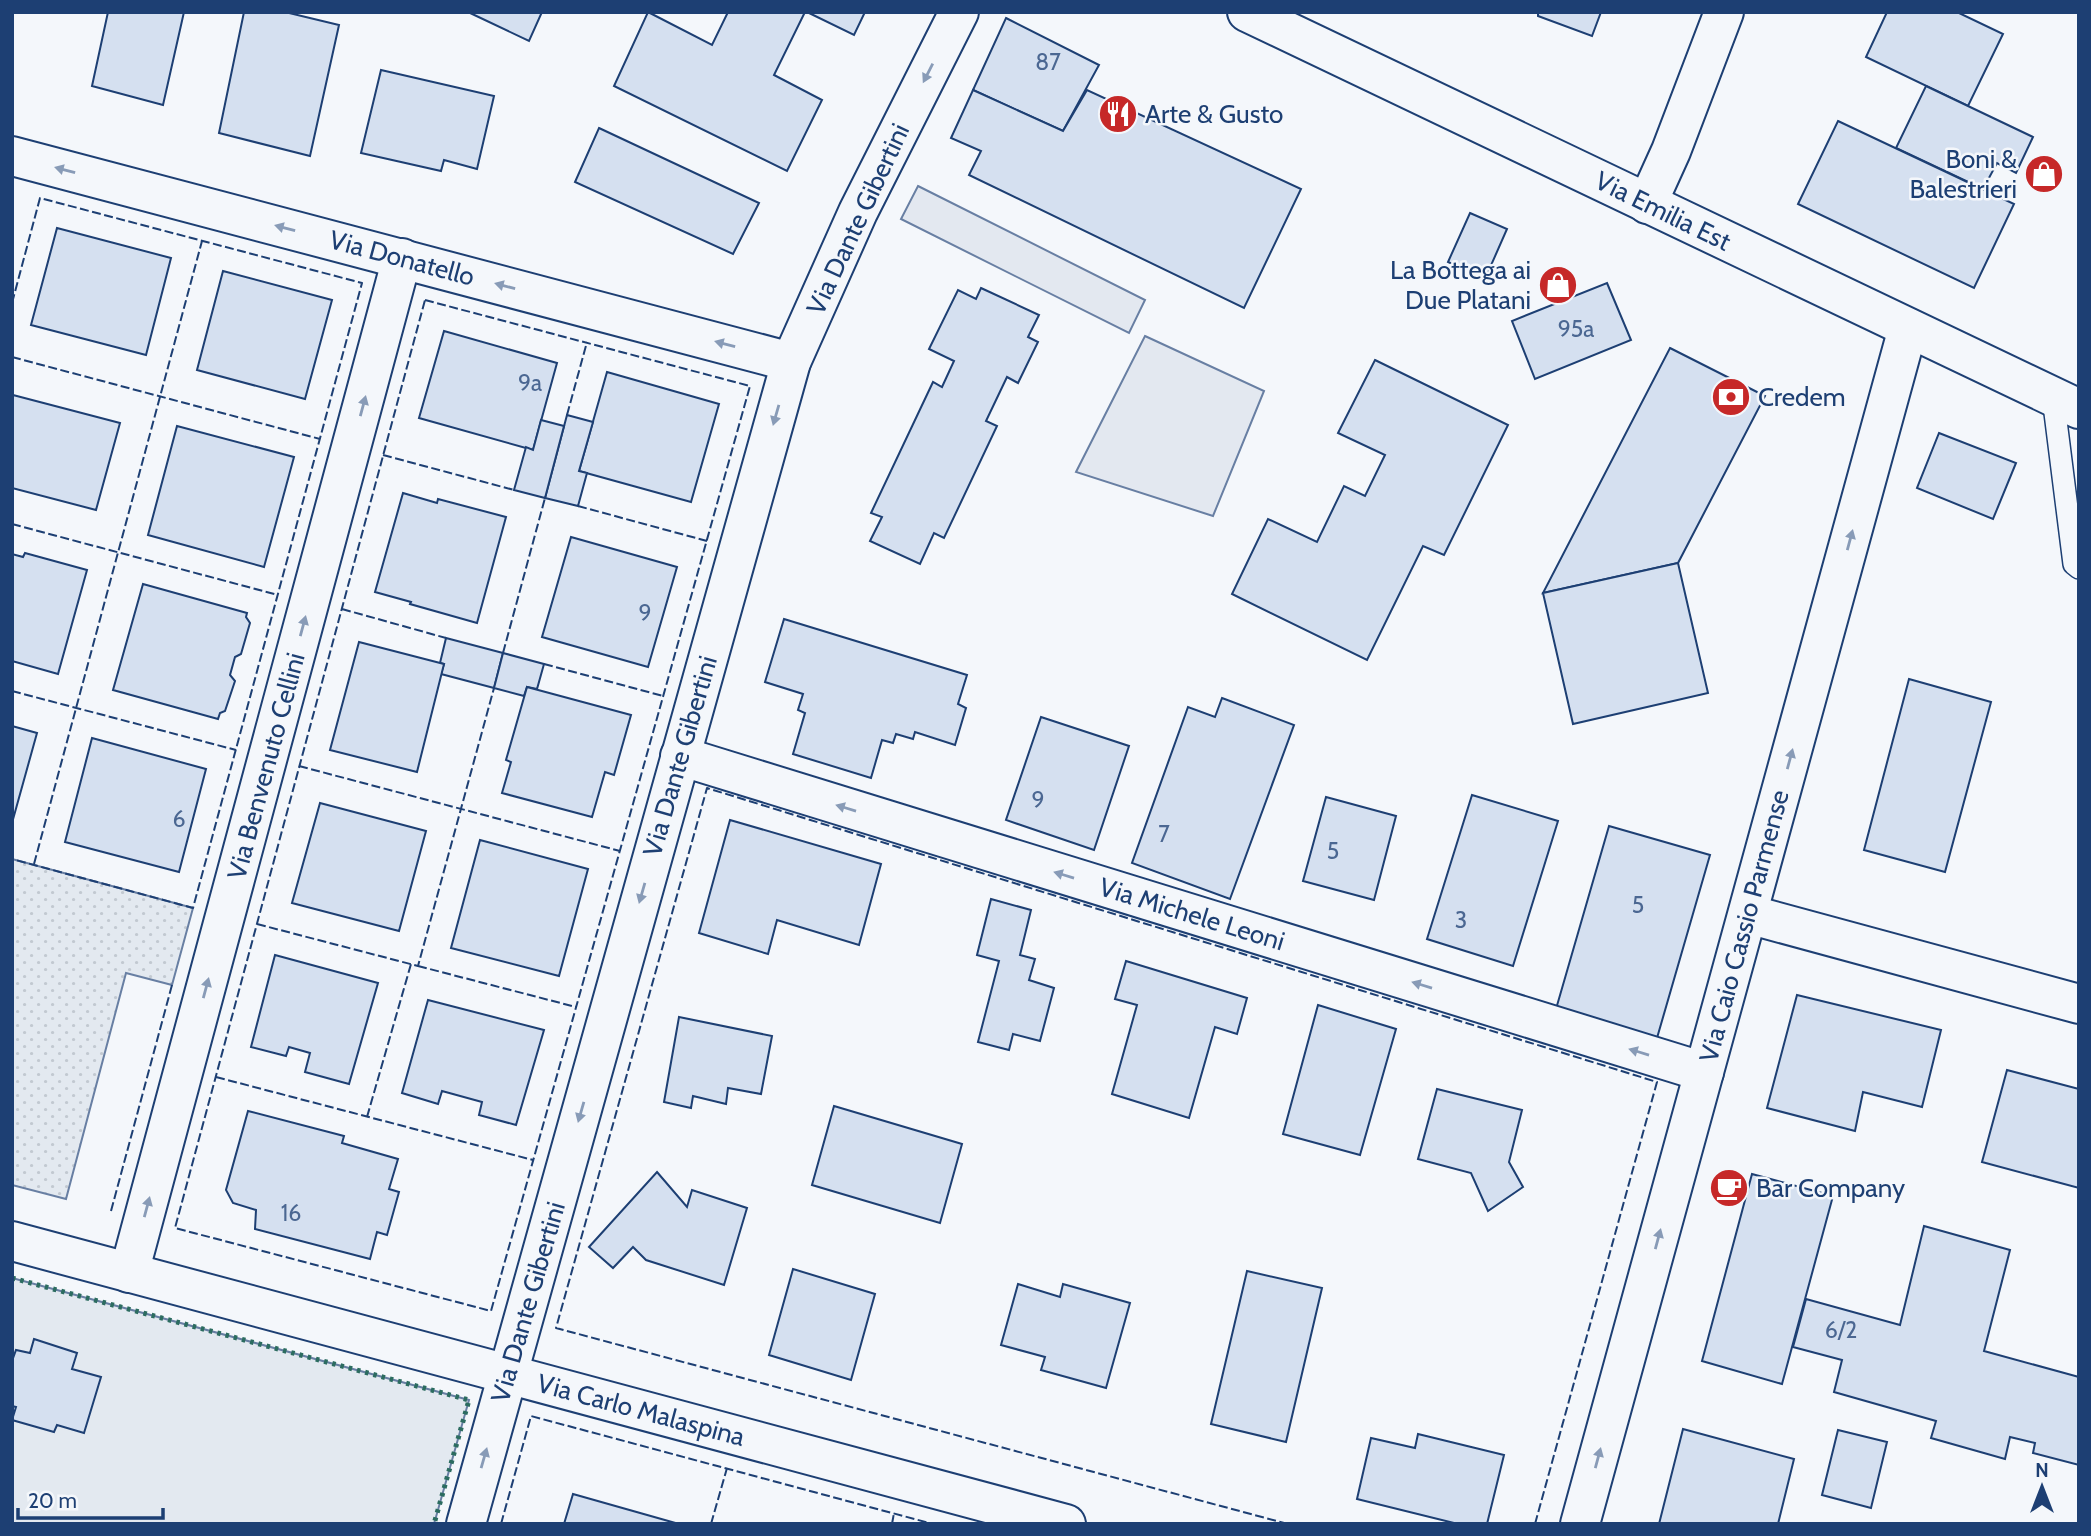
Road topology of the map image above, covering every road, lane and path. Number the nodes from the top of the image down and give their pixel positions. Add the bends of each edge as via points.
1 (959, 12) edge
2 (1247, 12) edge
3 (1724, 12) edge
4 (14, 162) edge
5 (1647, 204) junction
6 (402, 258) junction
7 (1908, 328) junction
8 (791, 362) junction
9 (2066, 403) edge
10 (2079, 568) edge
11 (680, 756) junction
12 (1748, 914) junction
13 (2079, 1004) edge
14 (1704, 1072) junction
15 (12, 1241) edge
16 (130, 1273) junction
17 (508, 1374) junction
18 (466, 1524) edge
19 (1066, 1524) edge
20 (1580, 1524) edge

1 -> 8 street, Via Dante Gibertini via 858,212
2 - 5 street, Via Emilia Est
3 - 5 street
6 -> 4 street, Via Donatello
5 - 7 street, Via Emilia Est
8 -> 6 street, Via Donatello
16 -> 6 street, Via Benvenuto Cellini
7 - 9 street, Via Emilia Est
12 -> 7 street, Via Caio Cassio Parmense
8 -> 11 street, Via Dante Gibertini
9 - 10 lane via 2074,564
14 -> 11 street, Via Michele Leoni
11 -> 17 street, Via Dante Gibertini
12 - 13 street
12 - 14 street, Via Caio Cassio Parmense
20 -> 14 street, Via Caio Cassio Parmense
15 - 16 street, Via Carlo Malaspina
16 - 17 street, Via Carlo Malaspina
18 -> 17 street, Via Dante Gibertini
17 - 19 street, Via Carlo Malaspina

